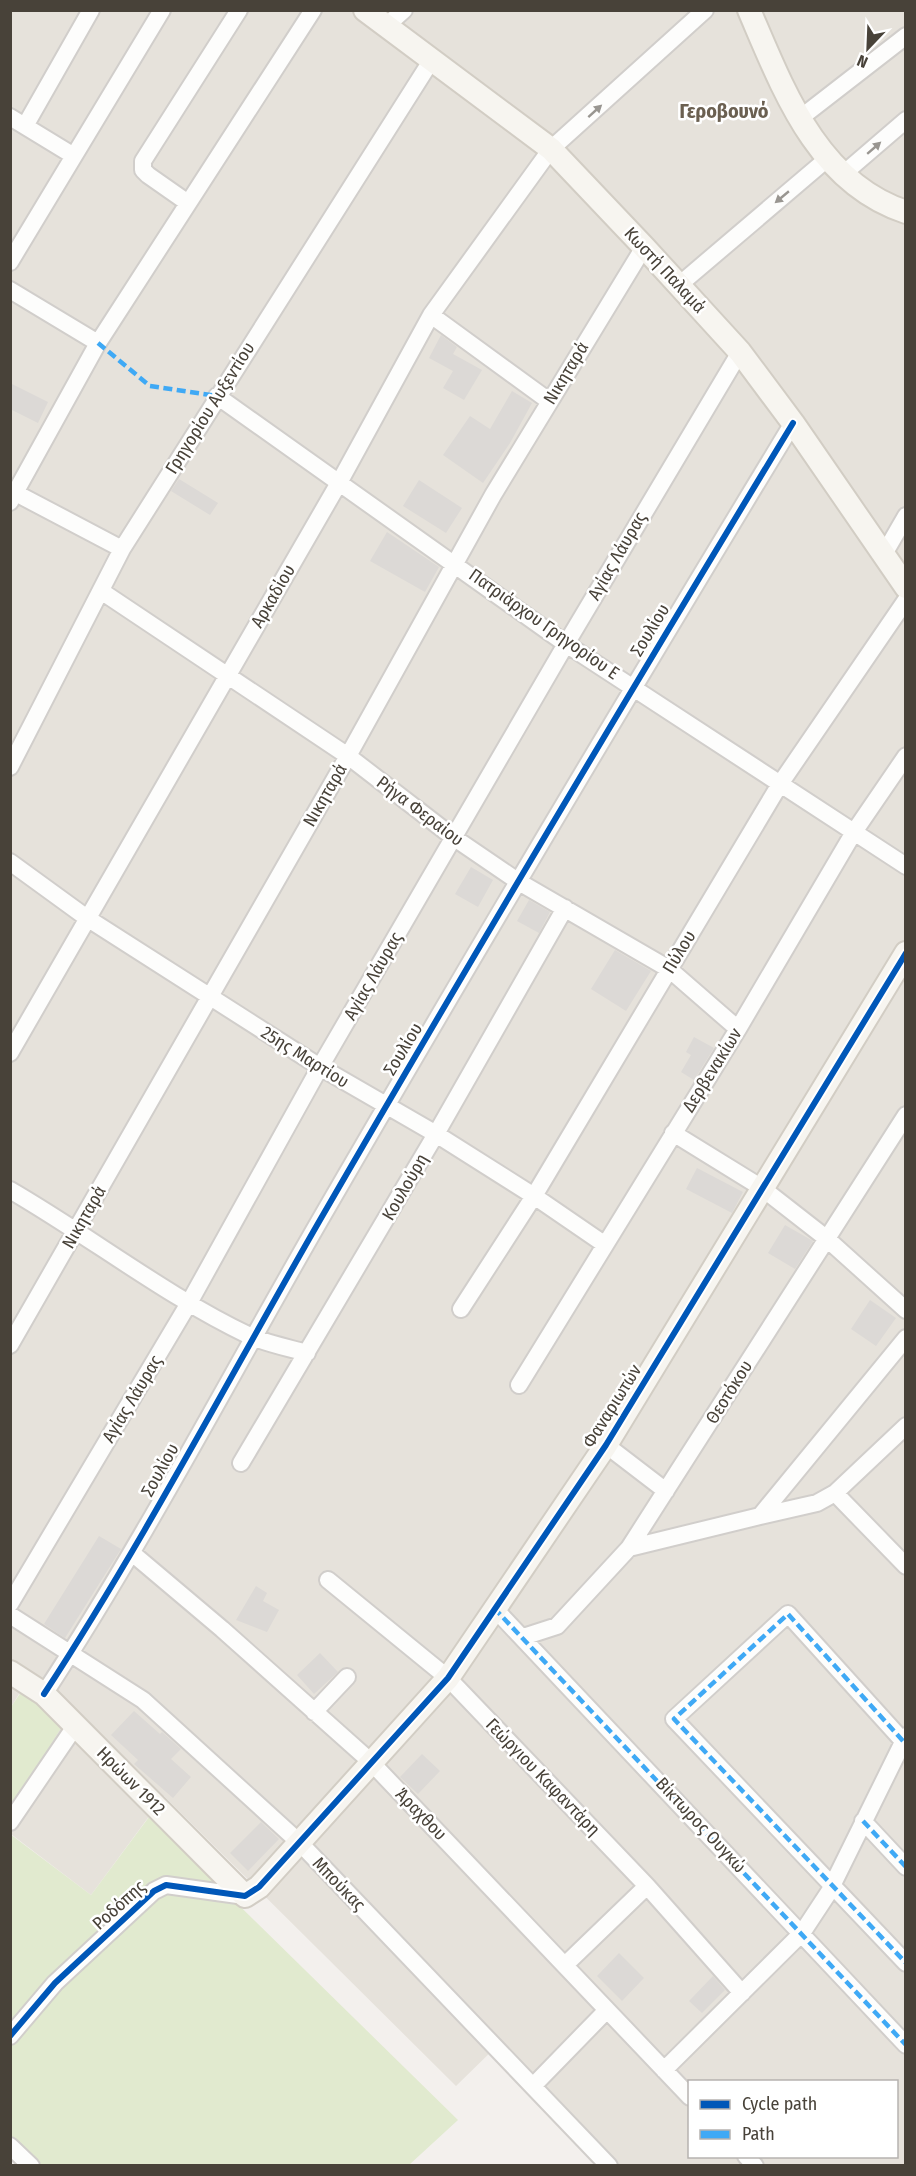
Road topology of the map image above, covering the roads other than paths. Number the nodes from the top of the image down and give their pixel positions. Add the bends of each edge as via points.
1 (92, 10) edge
2 (162, 10) edge
3 (239, 10) edge
4 (313, 10) edge
5 (365, 10) edge
6 (404, 10) edge
7 (705, 10) edge
8 (749, 10) edge
9 (385, 27) junction
10 (906, 36) edge
11 (430, 61) junction
12 (799, 119) junction
13 (906, 120) edge
14 (18, 122) edge
15 (551, 149) junction
16 (74, 156) junction
17 (835, 167) junction
18 (188, 203) junction
19 (906, 212) edge
20 (644, 247) junction
21 (10, 262) edge
22 (679, 285) junction
23 (10, 290) edge
24 (431, 315) junction
25 (98, 343) junction
26 (740, 352) junction
27 (218, 396) junction
28 (549, 401) junction
29 (793, 423) junction
30 (340, 481) junction
31 (12, 495) edge
32 (906, 516) edge
33 (122, 549) junction
34 (884, 554) junction
35 (456, 563) junction
36 (906, 587) edge
37 (101, 591) junction
38 (906, 600) edge
39 (566, 644) junction
40 (227, 674) junction
41 (634, 686) junction
42 (348, 756) junction
43 (906, 756) edge
44 (10, 767) edge
45 (780, 784) junction
46 (854, 832) junction
47 (453, 837) junction
48 (10, 862) edge
49 (906, 866) edge
50 (519, 882) junction
51 (566, 908) junction
52 (87, 918) junction
53 (906, 953) edge
54 (669, 969) junction
55 (208, 996) junction
56 (738, 1029) junction
57 (10, 1053) edge
58 (320, 1067) junction
59 (386, 1107) junction
60 (906, 1115) edge
61 (673, 1133) junction
62 (436, 1134) junction
63 (762, 1188) junction
64 (10, 1190) edge
65 (534, 1196) junction
66 (77, 1229) junction
67 (826, 1238) junction
68 (604, 1245) junction
69 (189, 1303) junction
70 (461, 1309) dead end
71 (906, 1310) edge
72 (252, 1337) junction
73 (906, 1338) edge
74 (10, 1344) edge
75 (308, 1353) junction
76 (519, 1385) dead end
77 (906, 1426) edge
78 (606, 1445) junction
79 (241, 1463) dead end
80 (666, 1491) junction
81 (835, 1493) junction
82 (760, 1516) junction
83 (629, 1548) junction
84 (132, 1553) junction
85 (906, 1566) edge
86 (328, 1580) dead end
87 (10, 1604) edge
88 (494, 1608) junction
89 (10, 1615) edge
90 (523, 1636) junction
91 (70, 1655) junction
92 (10, 1672) edge
93 (347, 1677) dead end
94 (448, 1678) junction
95 (44, 1694) junction
96 (314, 1712) junction
97 (75, 1725) junction
98 (904, 1738) edge
99 (370, 1761) junction
100 (863, 1821) junction
101 (10, 1822) edge
102 (300, 1843) junction
103 (906, 1867) edge
104 (832, 1885) junction
105 (647, 1886) junction
106 (245, 1896) junction
107 (802, 1933) junction
108 (906, 1963) edge
109 (565, 1965) junction
110 (742, 1993) junction
111 (606, 2011) junction
112 (10, 2036) edge
113 (906, 2045) edge
114 (664, 2070) junction
115 (534, 2086) junction
116 (688, 2095) edge
117 (10, 2146) edge
118 (31, 2166) edge
119 (609, 2166) edge

1 - 14 street
2 - 16 street
3 - 18 street via 142,161 148,175
4 - 18 street
5 - 9 street, Κωστή Παλαμά
6 - 9 street
15 -> 7 street, Αρκαδίου
8 - 12 street
9 - 11 street, Κωστή Παλαμά
10 - 12 street
11 - 15 street, Κωστή Παλαμά
11 - 27 street, Γρηγορίου Αυξεντίου
12 - 17 street
17 -> 13 street
14 - 16 street
15 - 20 street, Κωστή Παλαμά
15 - 24 street, Αρκαδίου
16 - 21 street
17 - 19 street via 871,197
17 -> 22 street
18 - 25 street
20 - 22 street, Κωστή Παλαμά
20 - 28 street, Νικηταρά
22 - 26 street, Κωστή Παλαμά
23 - 25 street
24 - 28 street
24 - 30 street, Αρκαδίου
25 - 31 street
26 - 29 street, Κωστή Παλαμά
26 - 39 street, Αγίας Λάυρας
27 - 30 street, Πατριάρχου Γρηγορίου Ε
27 - 33 street, Γρηγορίου Αυξεντίου
28 - 35 street, Νικηταρά
29 - 34 street, Κωστή Παλαμά
29 - 41 street, Σουλίου
30 - 35 street, Πατριάρχου Γρηγορίου Ε
30 - 40 street, Αρκαδίου
31 - 33 street
32 - 34 street
33 - 37 street, Γρηγορίου Αυξεντίου
34 - 36 street, Κωστή Παλαμά
35 - 39 street, Πατριάρχου Γρηγορίου Ε
35 - 42 street, Νικηταρά
37 - 40 street, Ρήγα Φεραίου
37 - 44 street, Γρηγορίου Αυξεντίου
38 - 45 street, Πύλου
39 - 41 street, Πατριάρχου Γρηγορίου Ε
39 - 47 street, Αγίας Λάυρας
40 - 42 street, Ρήγα Φεραίου
40 - 52 street, Αρκαδίου
41 - 45 street, Πατριάρχου Γρηγορίου Ε
41 - 50 street, Σουλίου
42 - 47 street, Ρήγα Φεραίου
42 - 55 street, Νικηταρά
43 - 46 street, Δερβενακίων
45 - 46 street, Πατριάρχου Γρηγορίου Ε
45 - 54 street, Πύλου
46 - 49 street, Πατριάρχου Γρηγορίου Ε
46 - 56 street, Δερβενακίων
47 - 50 street, Ρήγα Φεραίου
47 - 58 street, Αγίας Λάυρας
48 - 52 street, 25ης Μαρτίου
50 - 51 street, Ρήγα Φεραίου
50 - 59 street, Σουλίου
51 - 54 street, Ρήγα Φεραίου
51 - 62 street, Κουλούρη
52 - 55 street, 25ης Μαρτίου
52 - 57 street, Αρκαδίου
53 - 63 street, Φαναριωτών
54 - 56 street, Ρήγα Φεραίου
54 - 65 street, Πύλου
55 - 58 street, 25ης Μαρτίου
55 - 66 street, Νικηταρά
56 - 61 street, Δερβενακίων
58 - 59 street, 25ης Μαρτίου
58 - 69 street, Αγίας Λάυρας
59 - 62 street, 25ης Μαρτίου
59 - 72 street, Σουλίου
60 - 67 street, Θεοτόκου
61 - 63 street
61 - 68 street, Δερβενακίων
62 - 65 street, 25ης Μαρτίου
62 - 75 street, Κουλούρη
63 - 67 street
63 - 78 street, Φαναριωτών
64 - 66 street
65 - 68 street, 25ης Μαρτίου
65 - 70 street, Πύλου
66 - 69 street
66 - 74 street, Νικηταρά
67 - 71 street
67 - 80 street, Θεοτόκου
68 - 76 street, Δερβενακίων
69 - 72 street
69 - 87 street, Αγίας Λάυρας
72 - 75 street
72 - 84 street, Σουλίου
73 - 82 street
75 - 79 street, Κουλούρη
77 - 81 street
78 - 80 street
78 - 88 street, Φαναριωτών
80 - 83 street, Θεοτόκου
81 - 82 street via 817,1503
81 - 85 street
82 - 83 street
83 - 90 street, Θεοτόκου via 557,1626
84 - 91 street, Σουλίου
84 - 96 street, Άραχθου
86 - 94 street, Γεώργιου Καφαντάρη
88 - 90 street, Βίκτωρος Ουγκώ
88 - 94 street, Φαναριωτών
89 - 91 street, Μπούκας
90 - 107 street, Βίκτωρος Ουγκώ
91 - 95 street, Σουλίου
91 - 102 street, Μπούκας via 143,1701
92 - 95 street, Ηρώων 1912
93 - 96 street
94 - 99 street, Φαναριωτών
94 - 105 street, Γεώργιου Καφαντάρη
95 - 97 street, Ηρώων 1912
96 - 99 street, Άραχθου
97 - 101 street
97 - 106 street, Ηρώων 1912
98 - 100 street
98 - 104 street via 788,1614 674,1719
99 - 102 street, Φαναριωτών
99 - 109 street, Άραχθου
100 - 103 street
100 - 104 street
102 - 106 street via 259,1887
102 - 115 street, Μπούκας
104 - 107 street
104 - 108 street
105 - 109 street
105 - 110 street, Γεώργιου Καφαντάρη
106 - 112 street, Ροδόπης via 166,1885 154,1891 55,1983
107 - 110 street
107 - 113 street, Βίκτωρος Ουγκώ
109 - 111 street, Άραχθου
110 - 114 street
111 - 114 street, Άραχθου
111 - 115 street
114 - 116 street, Άραχθου
115 - 119 street, Μπούκας
117 - 118 street

